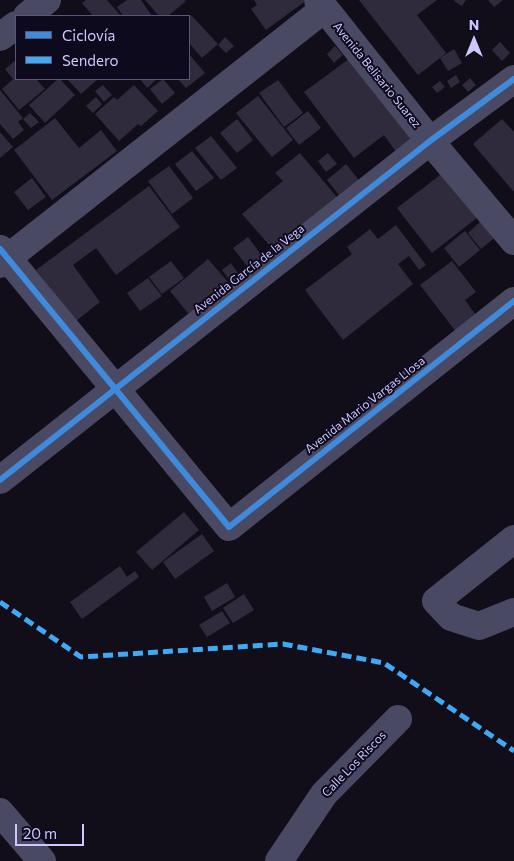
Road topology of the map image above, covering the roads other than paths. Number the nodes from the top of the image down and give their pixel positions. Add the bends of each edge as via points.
1 (48, 0) edge
2 (321, 4) edge
3 (28, 15) edge
4 (15, 26) edge
5 (0, 37) edge
6 (514, 79) edge
7 (430, 141) junction
8 (514, 241) edge
9 (2, 257) edge
10 (514, 301) edge
11 (115, 388) junction
12 (0, 480) edge
13 (514, 539) edge
14 (514, 612) edge
15 (398, 719) dead end
16 (0, 812) edge
17 (42, 861) edge
18 (279, 861) edge

1 - 3 street
2 - 7 street, Avenida Belisario Suarez
2 - 9 street
4 - 5 street
6 - 7 street, Avenida García de la Vega
7 - 8 street, Avenida Belisario Suarez
7 - 11 street, Avenida García de la Vega
9 - 11 street
10 - 11 street, Avenida Mario Vargas Llosa via 229,527
11 - 12 street, Avenida García de la Vega
13 - 14 street via 436,600 452,617 479,626
15 - 18 street, Calle Los Riscos via 324,794
16 - 17 street

